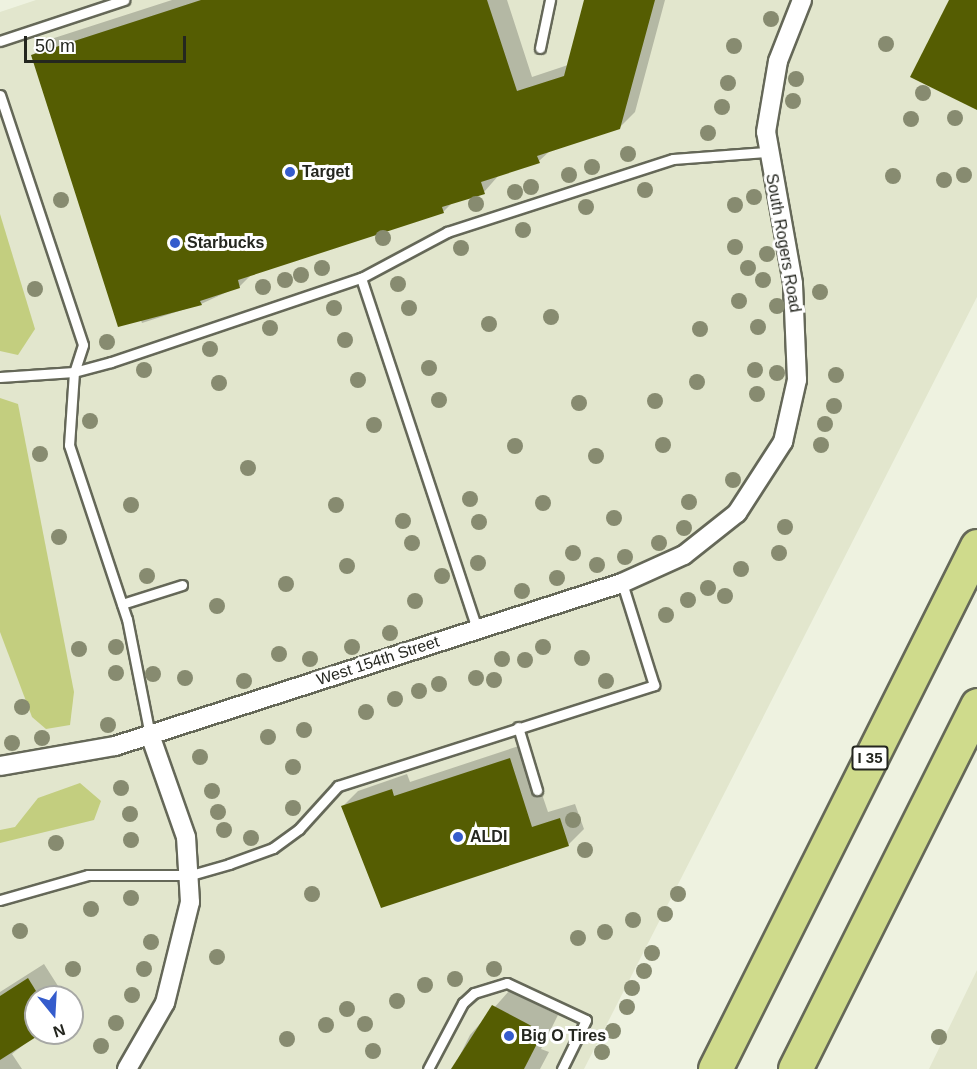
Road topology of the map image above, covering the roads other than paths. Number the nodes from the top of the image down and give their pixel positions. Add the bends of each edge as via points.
1 (124, 0) edge
2 (550, 0) edge
3 (802, 0) edge
4 (0, 41) edge
5 (540, 48) dead end
6 (0, 95) edge
7 (766, 153) junction
8 (361, 278) junction
9 (74, 372) junction
10 (0, 377) edge
11 (737, 513) joint
12 (977, 546) edge
13 (622, 583) junction
14 (182, 585) dead end
15 (122, 604) junction
16 (477, 629) junction
17 (977, 705) edge
18 (518, 727) junction
19 (150, 735) junction
20 (0, 766) edge
21 (537, 790) dead end
22 (190, 875) junction
23 (0, 900) edge
24 (764, 970) junction
25 (127, 1069) edge
26 (428, 1069) edge
27 (562, 1069) edge
28 (699, 1069) edge
29 (715, 1069) edge
30 (795, 1069) edge

1 - 4 lane
2 - 5 lane
3 - 7 street, South Rogers Road via 778,61
6 - 9 lane via 83,345
7 - 8 lane via 673,159 447,232
7 - 11 street, South Rogers Road via 793,283 797,380 783,442
8 - 9 lane
8 - 16 lane
9 - 10 lane
9 - 15 lane via 69,445
11 - 13 street, West 154th Street via 684,555
12 - 24 highway, I 35
13 - 16 street, West 154th Street
13 - 18 lane via 654,685
14 - 15 lane
15 - 19 lane
16 - 19 street, West 154th Street
17 - 30 highway
18 - 21 lane
18 - 22 lane via 338,786 299,829 273,848
19 - 20 street, West 154th Street
19 - 22 street via 186,837
22 - 23 lane via 88,875
22 - 25 street via 183,944 165,1003
24 - 28 highway
24 - 29 highway, I 35
26 - 27 lane via 463,1003 474,993 507,983 586,1020

